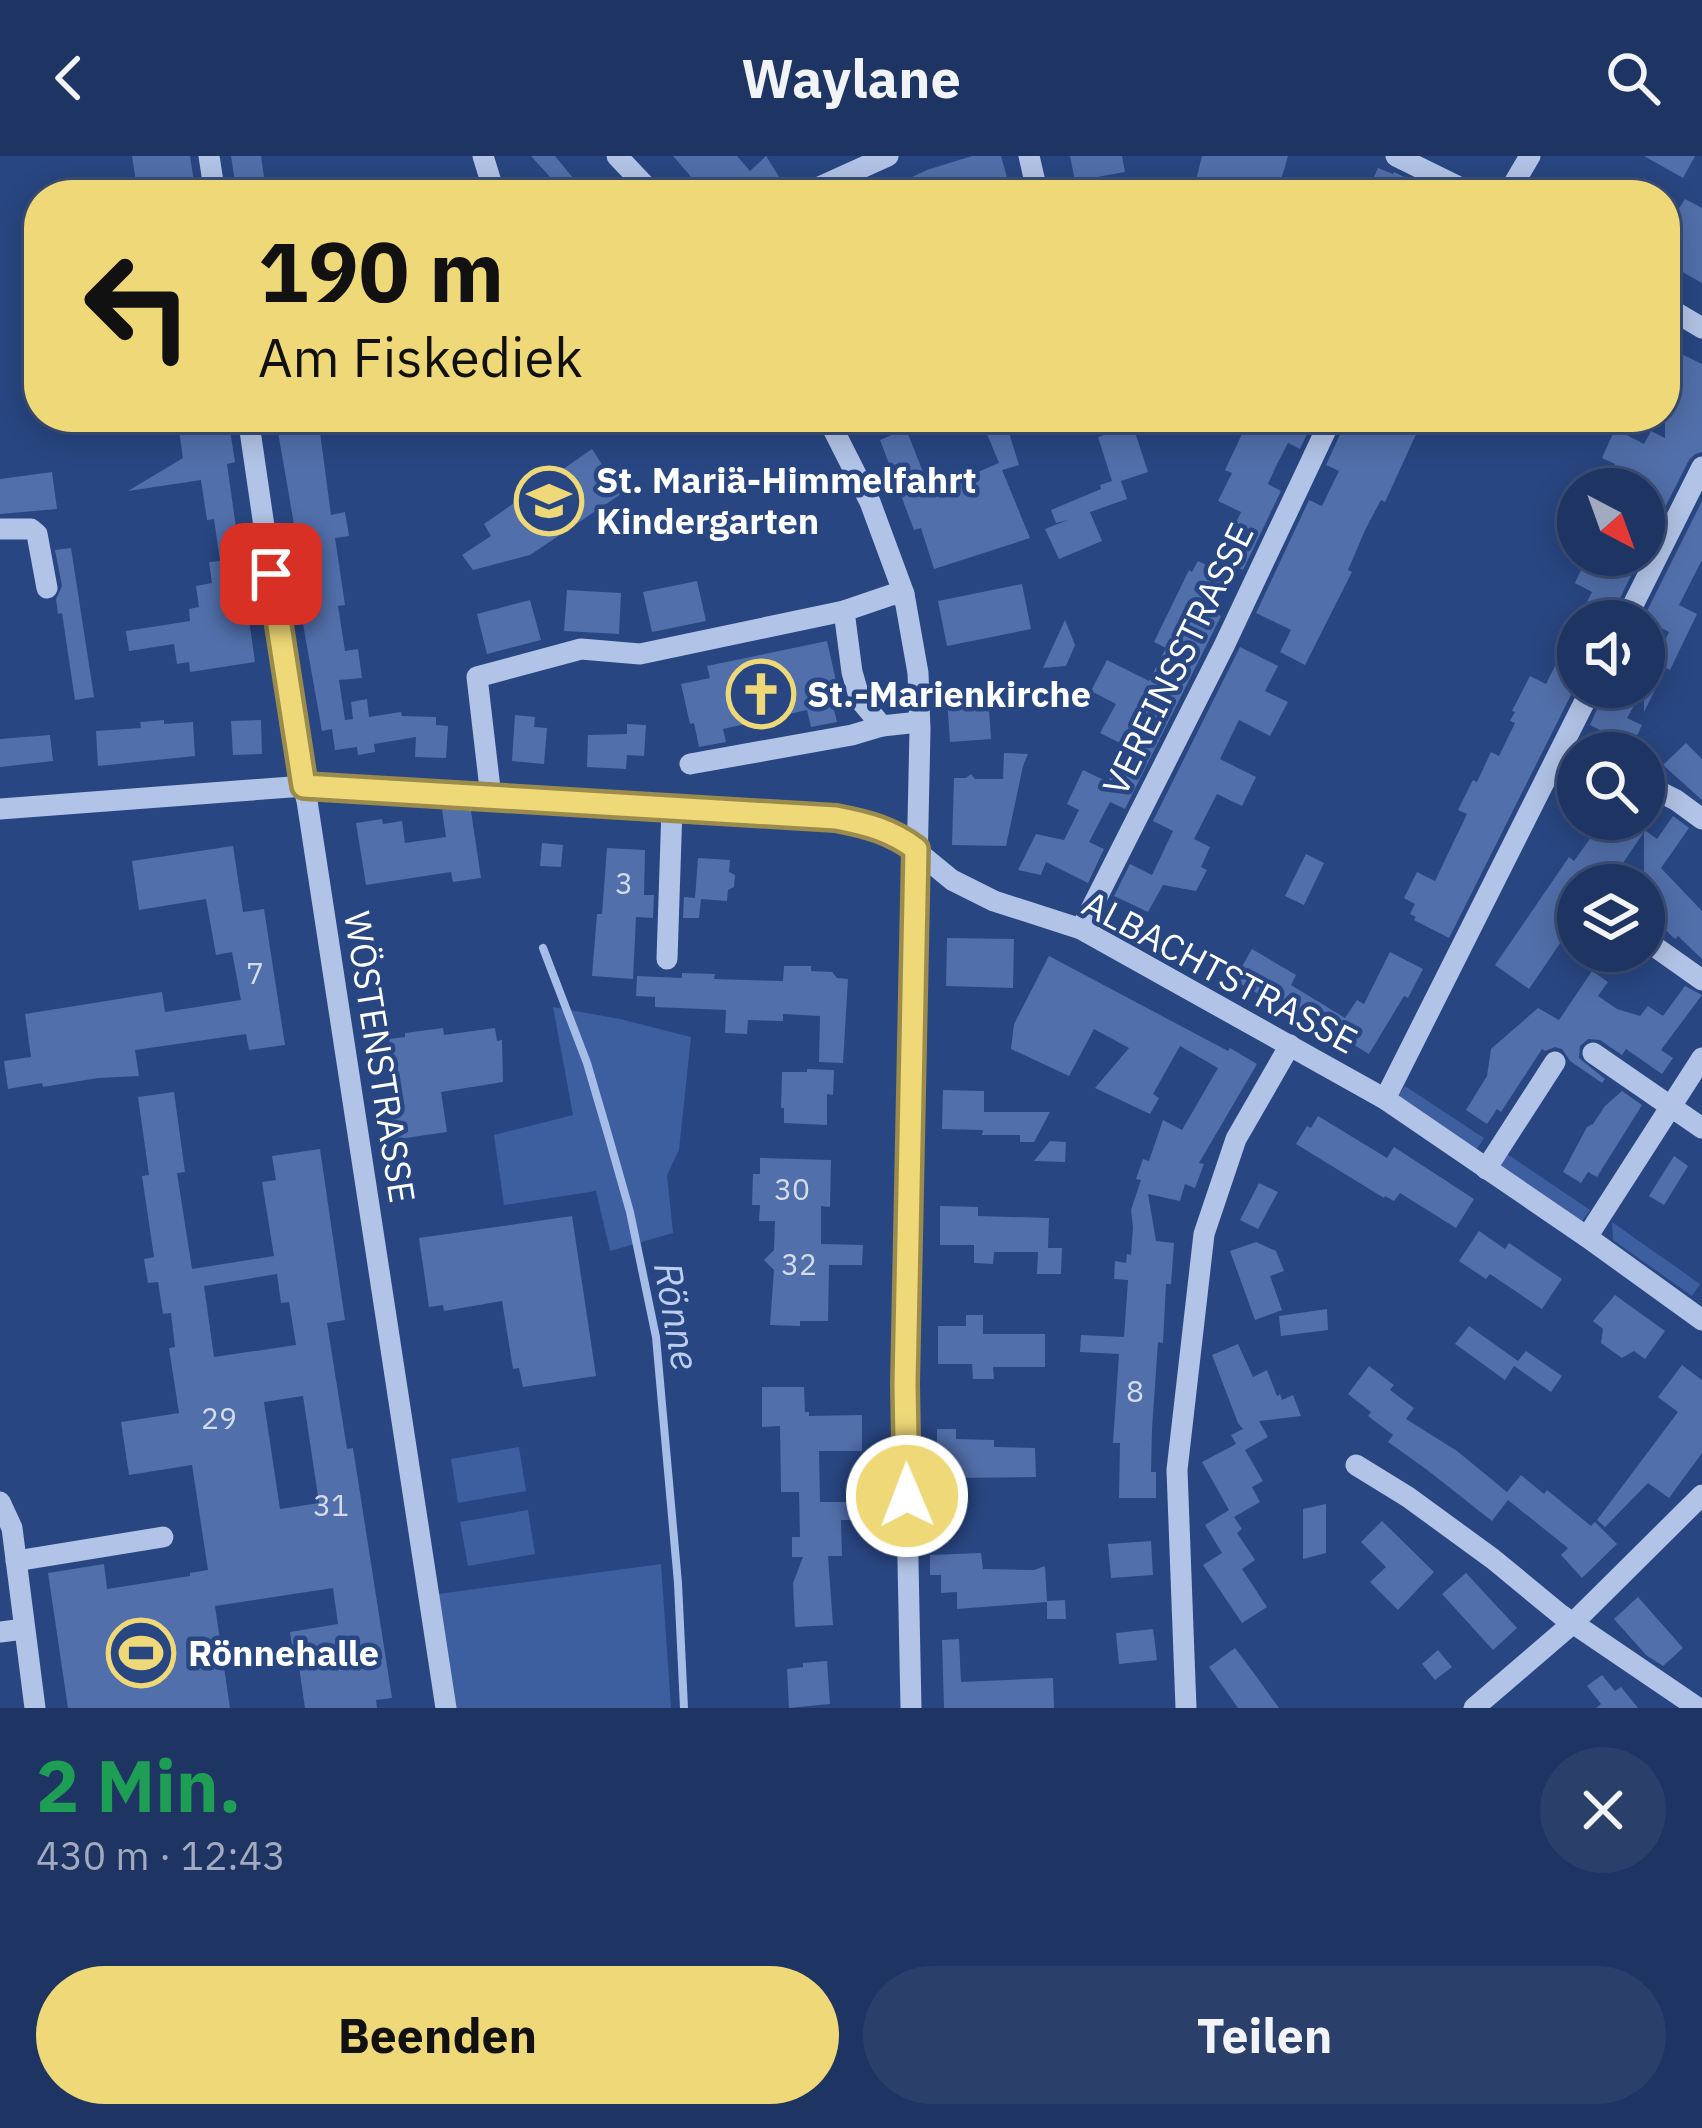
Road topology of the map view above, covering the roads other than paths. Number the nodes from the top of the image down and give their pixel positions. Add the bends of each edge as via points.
1 (617, 156) edge
2 (888, 156) edge
3 (1396, 156) edge
4 (640, 180) edge
5 (835, 180) edge
6 (1430, 180) edge
7 (250, 432) edge
8 (834, 432) edge
9 (1325, 432) edge
10 (1702, 467) edge
11 (0, 529) edge
12 (47, 588) dead end
13 (904, 594) junction
14 (1636, 600) edge
15 (844, 611) junction
16 (920, 722) junction
17 (882, 726) junction
18 (690, 764) dead end
19 (1557, 775) edge
20 (304, 786) junction
21 (1665, 794) edge
22 (491, 797) junction
23 (672, 808) junction
24 (0, 809) edge
25 (1702, 819) edge
26 (916, 849) junction
27 (1081, 929) junction
28 (1665, 954) edge
29 (667, 959) dead end
30 (1702, 980) edge
31 (1290, 1045) junction
32 (1593, 1053) dead end
33 (1702, 1058) edge
34 (1555, 1062) dead end
35 (1385, 1099) junction
36 (1671, 1106) junction
37 (1702, 1128) edge
38 (1486, 1169) junction
39 (1587, 1237) junction
40 (1698, 1310) edge
41 (1356, 1465) dead end
42 (1702, 1495) edge
43 (0, 1502) edge
44 (164, 1537) dead end
45 (16, 1561) junction
46 (1573, 1624) junction
47 (24, 1629) junction
48 (0, 1632) edge
49 (35, 1708) edge
50 (446, 1708) edge
51 (911, 1708) edge
52 (1186, 1708) edge
53 (1474, 1708) edge
54 (1698, 1708) edge

1 - 4 street
2 - 5 street
3 - 6 street
7 - 20 street, WÖSTENSTRASSE
8 - 13 street
9 - 27 street, VEREINSSTRASSE
10 - 14 street
11 - 12 street via 38,535
13 - 15 street
13 - 16 street
15 - 17 street via 860,700
15 - 22 street via 640,654 581,649 477,677
16 - 17 street
16 - 26 street
17 - 18 street
19 - 35 street
20 - 22 street, ALBACHTSTRASSE
20 - 24 street, ALBACHTSTRASSE
20 - 50 street, WÖSTENSTRASSE
21 - 25 street
22 - 23 street, ALBACHTSTRASSE
23 - 26 street, ALBACHTSTRASSE via 836,818 896,834
23 - 29 street
26 - 27 street, ALBACHTSTRASSE via 994,901
26 - 51 street via 905,1416
27 - 31 street, ALBACHTSTRASSE
28 - 30 street
31 - 35 street, ALBACHTSTRASSE
31 - 52 street via 1236,1139 1204,1234 1178,1471
32 - 36 street
33 - 36 street
34 - 38 street
35 - 38 street, ALBACHTSTRASSE
36 - 37 street
36 - 39 street
38 - 39 street, ALBACHTSTRASSE
39 - 40 street, ALBACHTSTRASSE
41 - 46 street
42 - 46 street
43 - 45 street
44 - 45 street
45 - 47 street
46 - 53 street
46 - 54 street
47 - 48 street
47 - 49 street

